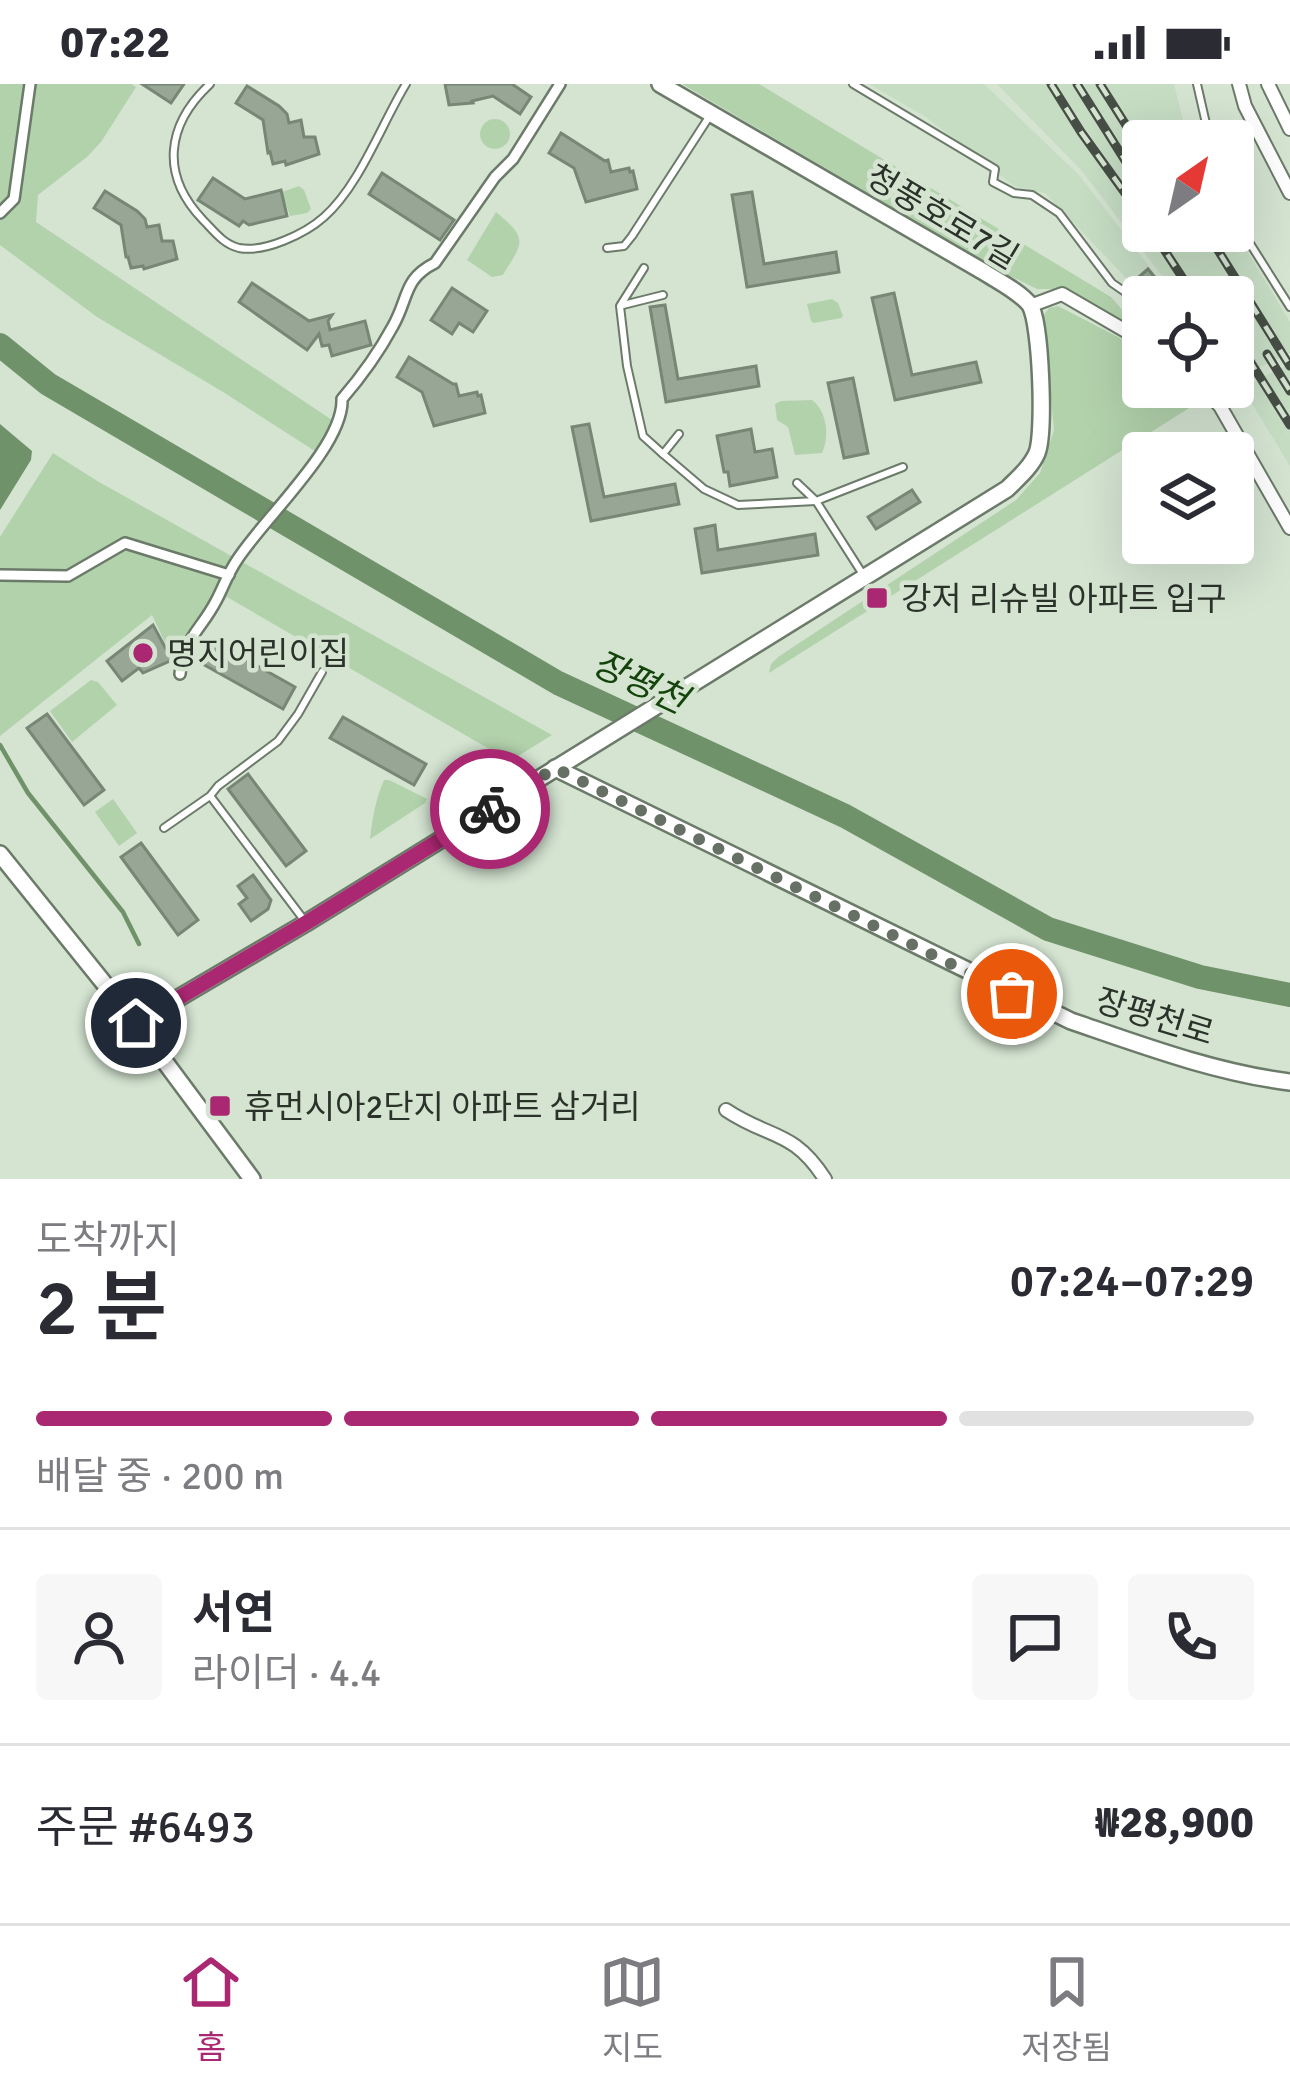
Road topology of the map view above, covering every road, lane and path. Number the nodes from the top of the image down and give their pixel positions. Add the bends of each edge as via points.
1 (30, 84) edge
2 (210, 84) edge
3 (406, 84) edge
4 (560, 84) edge
5 (660, 84) edge
6 (853, 84) edge
7 (1197, 84) edge
8 (1239, 84) edge
9 (1268, 84) edge
10 (711, 114) junction
11 (1205, 120) edge
12 (1290, 129) edge
13 (1290, 193) edge
14 (0, 213) edge
15 (607, 248) dead end
16 (1254, 251) edge
17 (644, 268) dead end
18 (1122, 290) edge
19 (663, 296) dead end
20 (620, 306) junction
21 (1030, 306) junction
22 (1290, 307) edge
23 (1122, 329) edge
24 (1221, 408) edge
25 (679, 434) dead end
26 (663, 454) junction
27 (903, 467) dead end
28 (797, 483) dead end
29 (816, 501) junction
30 (1290, 528) edge
31 (0, 575) edge
32 (229, 575) junction
33 (864, 576) junction
34 (322, 672) dead end
35 (180, 674) dead end
36 (555, 768) junction
37 (210, 796) junction
38 (164, 828) dead end
39 (0, 854) edge
40 (306, 923) junction
41 (136, 1023) junction
42 (1290, 1082) edge
43 (726, 1110) dead end
44 (252, 1179) edge
45 (825, 1179) edge

1 - 14 street via 14,199
2 - 3 lane via 177,126 173,169 190,206 242,249 286,242 323,218
4 - 32 street via 439,257 408,284 319,456
5 - 10 street, 청풍호로7길
6 - 18 lane via 995,169 993,182 1058,213
7 - 11 lane
8 - 13 street
9 - 12 street
10 - 15 lane via 632,236
10 - 21 street, 청풍호로7길
16 - 22 lane
17 - 20 lane
19 - 20 lane
20 - 26 lane via 643,436
21 - 23 street via 1062,294
21 - 33 street, 청풍호로7길 via 1042,404 1036,455 1007,489
24 - 30 street
25 - 26 lane
26 - 29 lane via 738,505
27 - 29 lane
28 - 29 lane
29 - 33 lane
31 - 32 street via 68,576 125,543
32 - 35 street via 186,644
33 - 36 street, 청풍호로7길
34 - 37 lane via 278,741
36 - 40 street
36 - 42 street, 장평천로 via 1071,1021
37 - 38 lane
37 - 40 lane
39 - 41 street
40 - 41 street
41 - 44 street
43 - 45 street via 796,1144

